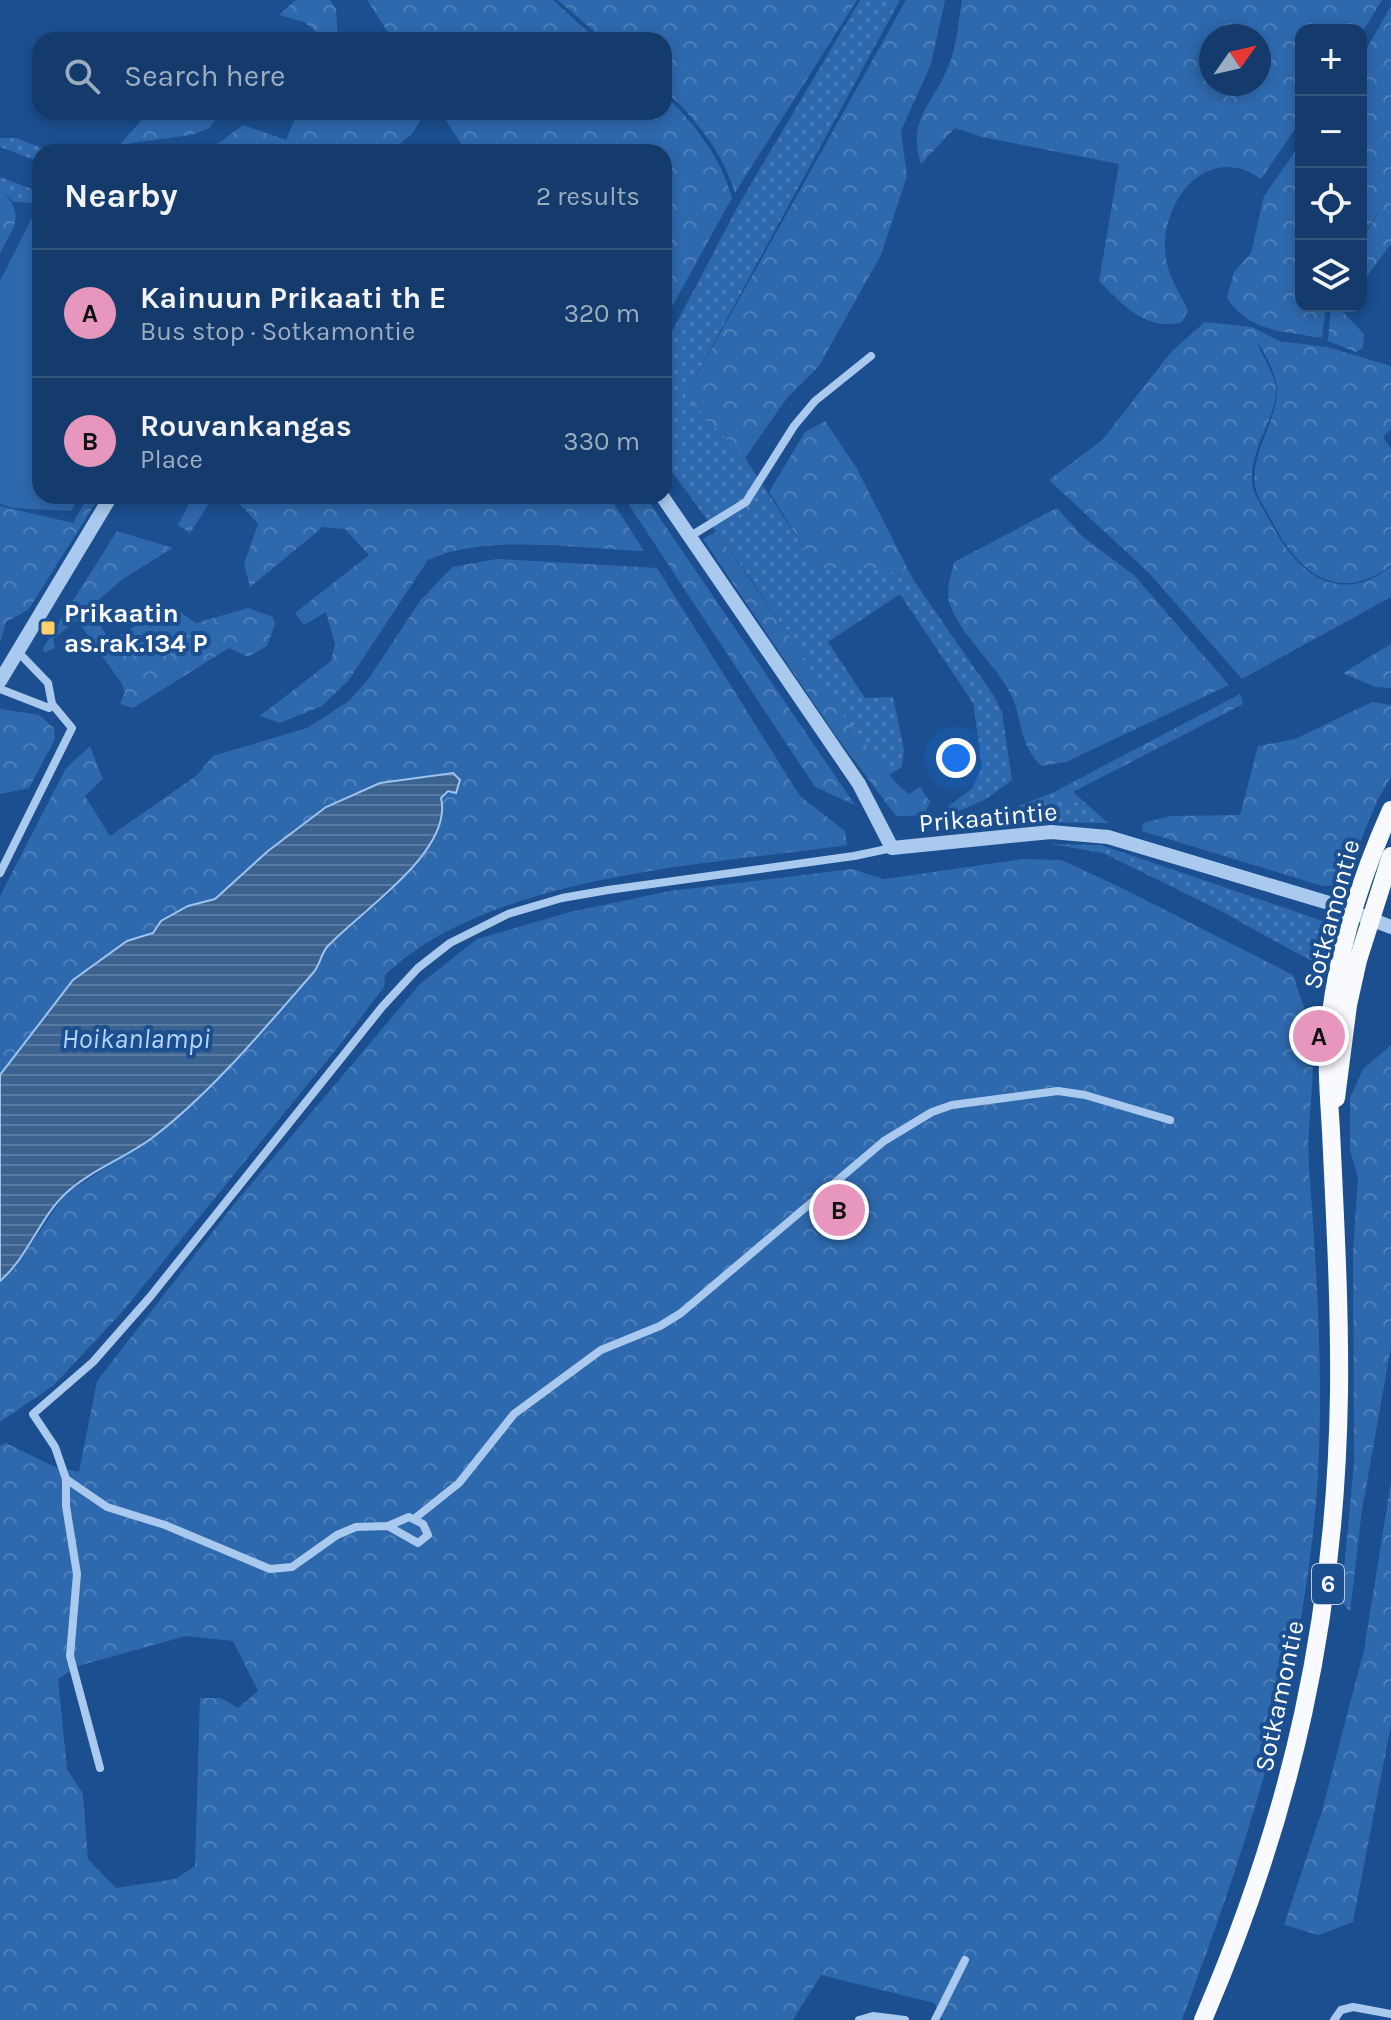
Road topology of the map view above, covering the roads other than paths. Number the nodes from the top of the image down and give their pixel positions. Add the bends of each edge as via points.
1 (871, 356) dead end
2 (106, 504) edge
3 (667, 504) edge
4 (689, 537) junction
5 (19, 653) junction
6 (0, 681) edge
7 (0, 689) edge
8 (52, 704) junction
9 (1391, 810) edge
10 (892, 848) junction
11 (1391, 856) edge
12 (0, 873) edge
13 (1362, 914) junction
14 (1391, 927) edge
15 (1170, 1120) dead end
16 (66, 1479) junction
17 (414, 1519) junction
18 (388, 1526) junction
19 (100, 1768) dead end
20 (965, 1960) dead end
21 (1391, 2014) edge
22 (859, 2020) edge
23 (905, 2020) edge
24 (935, 2020) edge
25 (1203, 2020) edge
26 (1334, 2020) edge

1 - 4 street via 815,401 746,502
2 - 5 street
3 - 4 street, Prikaatintie
4 - 10 street, Prikaatintie via 858,783
5 - 6 street
5 - 8 street via 48,683
7 - 8 street via 33,704
8 - 12 street via 72,728
9 - 13 highway, Sotkamontie / 6
10 - 13 street, Prikaatintie via 1051,832 1108,837
10 - 16 street via 562,898 508,914 450,943 382,1007 102,1352 33,1414 55,1447
11 - 13 highway, Sotkamontie / 6
13 - 14 street, Prikaatintie
13 - 25 highway, Sotkamontie / 6 via 1329,1030 1339,1391 1329,1578 1316,1666 1276,1824
15 - 17 street via 1058,1091 952,1105 913,1122 681,1313 601,1350 514,1414 459,1483
16 - 18 street via 107,1507 270,1569 292,1567 356,1527
16 - 19 street via 77,1574 70,1656
17 - 18 street via 402,1518
17 - 18 street via 428,1535 418,1543
20 - 24 street
21 - 26 street via 1353,2007 1341,2010
22 - 23 street

